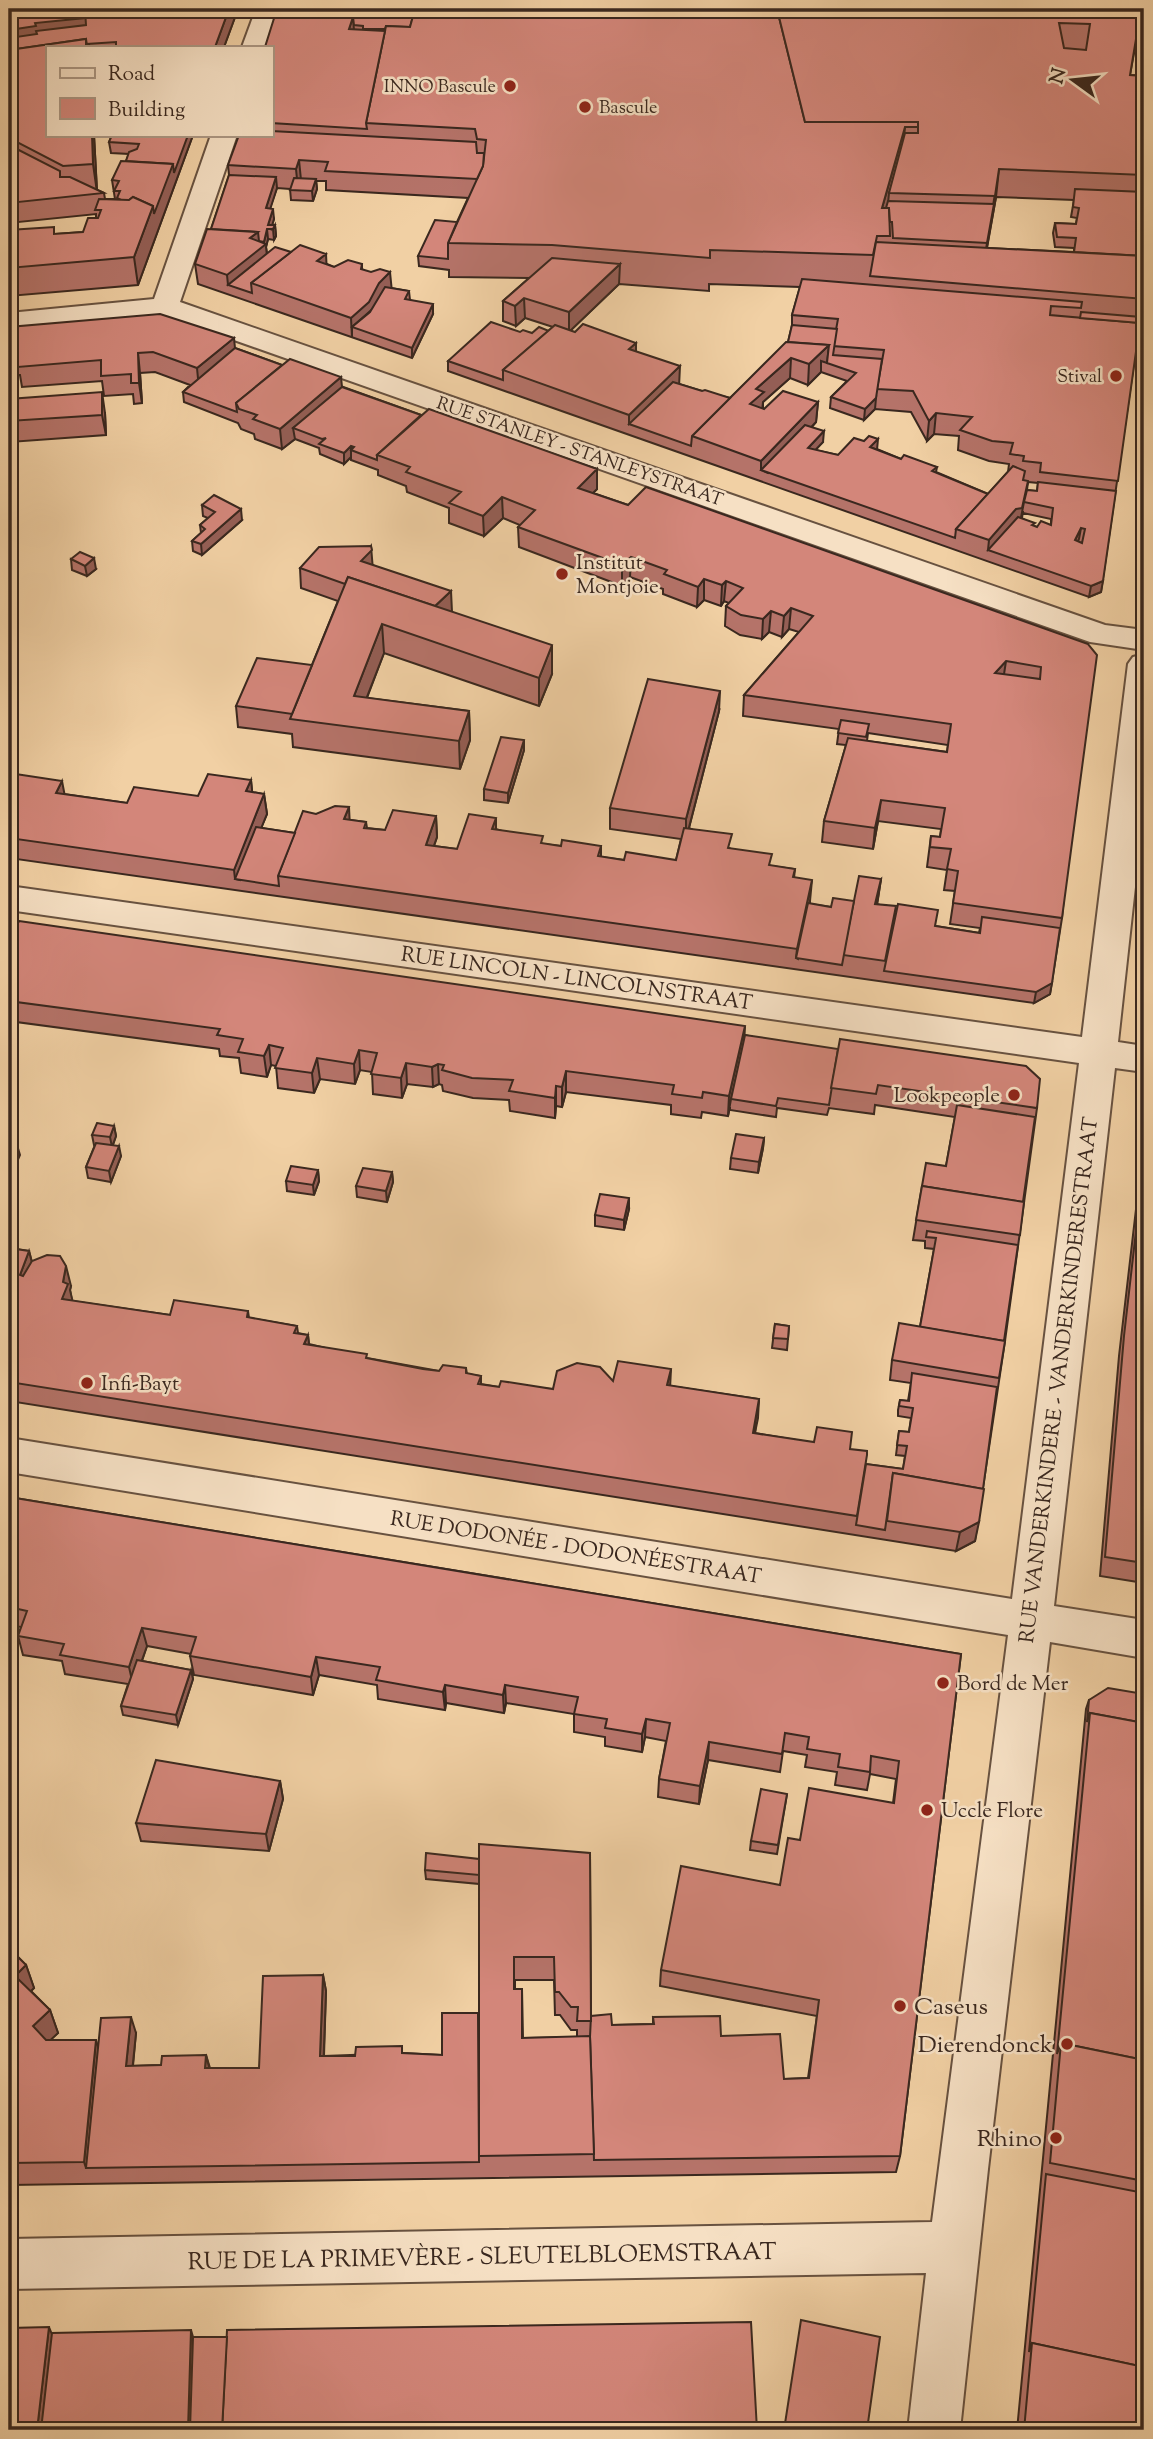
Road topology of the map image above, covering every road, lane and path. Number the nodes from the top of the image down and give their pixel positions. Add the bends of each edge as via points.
1 (268, 9) edge
2 (254, 46) edge
3 (223, 136) edge
4 (165, 306) junction
5 (9, 321) edge
6 (1144, 640) edge
7 (1144, 664) edge
8 (9, 898) edge
9 (1096, 1053) junction
10 (1144, 1059) edge
11 (9, 1455) edge
12 (1031, 1620) junction
13 (1144, 1639) edge
14 (954, 2247) junction
15 (9, 2264) edge
16 (934, 2430) edge

1 - 2 street
3 - 4 street
4 - 5 street, RUE STANLEY - STANLEYSTRAAT
4 - 6 street, RUE STANLEY - STANLEYSTRAAT via 1101,635
7 - 9 street, RUE VANDERKINDERE - VANDERKINDERESTRAAT
8 - 9 street, RUE LINCOLN - LINCOLNSTRAAT
9 - 10 street, RUE LINCOLN - LINCOLNSTRAAT
9 - 12 street, RUE VANDERKINDERE - VANDERKINDERESTRAAT
11 - 12 street, RUE DODONÉE - DODONÉESTRAAT
12 - 13 street, RUE DODONÉE - DODONÉESTRAAT
12 - 14 street, RUE VANDERKINDERE - VANDERKINDERESTRAAT
14 - 15 street, RUE DE LA PRIMEVÈRE - SLEUTELBLOEMSTRAAT
14 - 16 street, RUE VANDERKINDERE - VANDERKINDERESTRAAT

